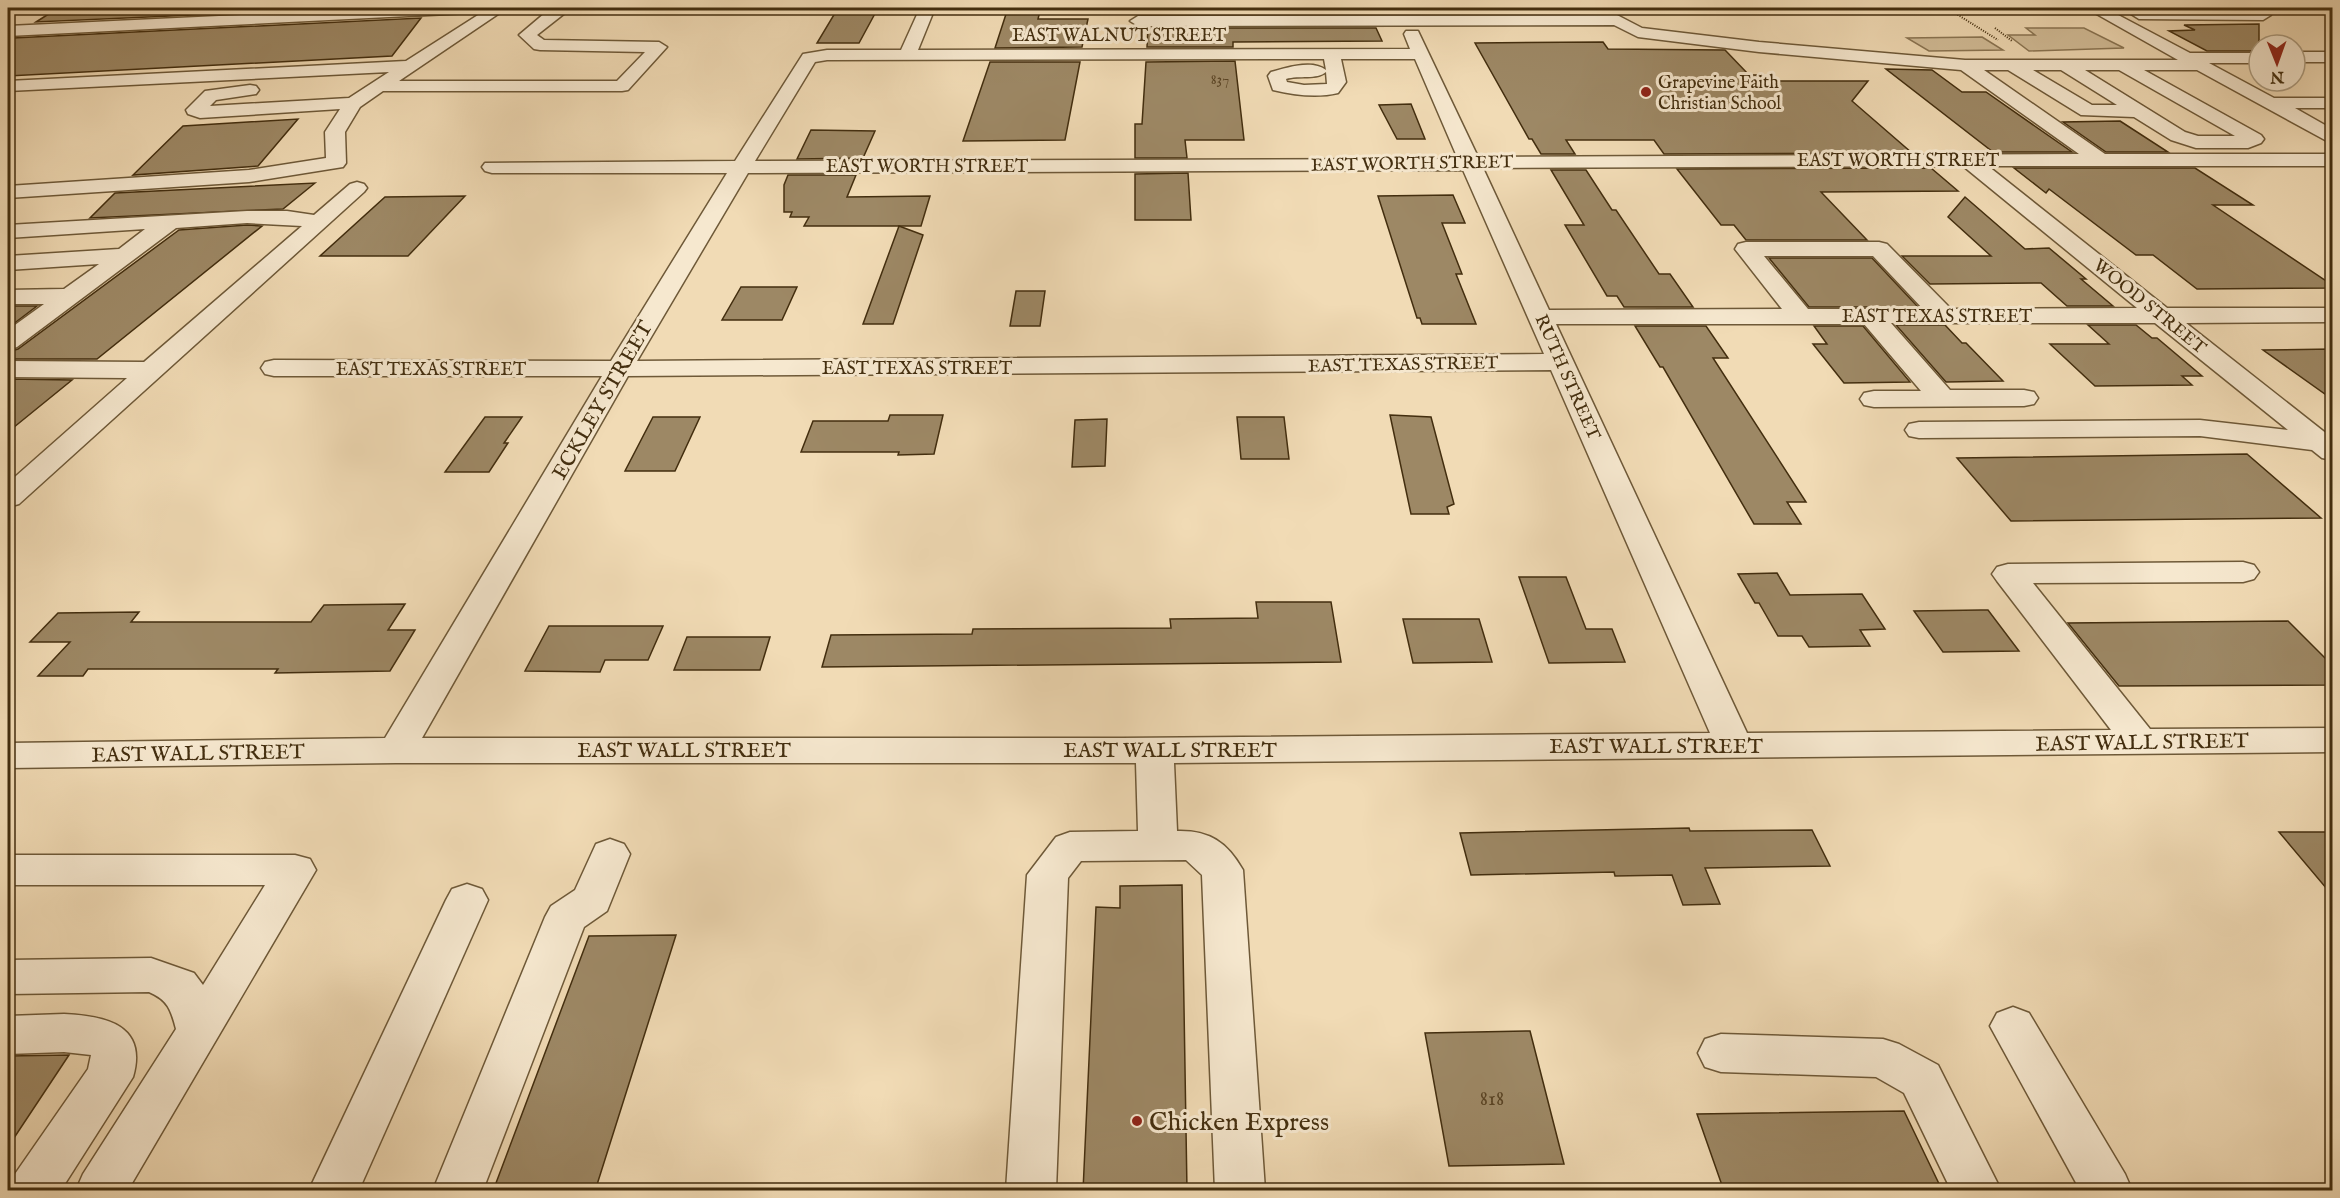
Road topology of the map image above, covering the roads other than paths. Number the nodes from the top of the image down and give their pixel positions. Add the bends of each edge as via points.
1 (198, 8) edge
2 (470, 8) edge
3 (477, 8) edge
4 (499, 8) edge
5 (510, 8) edge
6 (532, 8) edge
7 (544, 8) edge
8 (561, 8) edge
9 (741, 8) edge
10 (927, 8) edge
11 (2094, 8) edge
12 (2247, 8) edge
13 (334, 11) edge
14 (2134, 11) edge
15 (24, 14) dead end
16 (1404, 14) edge
17 (1531, 14) edge
18 (2110, 17) junction
19 (228, 19) junction
20 (182, 21) junction
21 (1472, 21) junction
22 (8, 29) edge
23 (1638, 32) junction
24 (1138, 39) edge
25 (8, 42) edge
26 (1422, 54) junction
27 (908, 55) junction
28 (816, 56) joint
29 (2307, 57) edge
30 (2332, 57) edge
31 (2247, 59) edge
32 (2194, 62) junction
33 (1965, 65) junction
34 (2013, 65) junction
35 (2065, 65) junction
36 (2122, 65) junction
37 (410, 66) junction
38 (8, 86) edge
39 (377, 87) junction
40 (2270, 103) junction
41 (2332, 103) edge
42 (353, 104) junction
43 (2138, 111) junction
44 (2332, 136) edge
45 (1966, 160) junction
46 (2100, 160) junction
47 (2332, 160) edge
48 (1472, 163) junction
49 (492, 167) dead end
50 (742, 167) junction
51 (357, 188) dead end
52 (8, 192) edge
53 (171, 222) junction
54 (319, 222) junction
55 (8, 231) edge
56 (125, 255) junction
57 (8, 263) edge
58 (69, 296) junction
59 (8, 297) edge
60 (2161, 315) junction
61 (2332, 315) edge
62 (1801, 316) junction
63 (1871, 316) junction
64 (1944, 316) junction
65 (1541, 317) junction
66 (8, 342) edge
67 (1561, 362) junction
68 (274, 368) dead end
69 (8, 369) edge
70 (151, 370) junction
71 (620, 370) junction
72 (2024, 398) dead end
73 (1874, 399) dead end
74 (1943, 399) junction
75 (1919, 430) dead end
76 (2329, 440) edge
77 (8, 498) edge
78 (2243, 572) dead end
79 (2332, 740) edge
80 (2140, 742) junction
81 (1734, 746) junction
82 (396, 750) junction
83 (1155, 750) junction
84 (8, 756) edge
85 (1158, 845) junction
86 (610, 854) dead end
87 (8, 870) edge
88 (467, 900) dead end
89 (8, 977) edge
90 (2013, 1026) dead end
91 (199, 1031) junction
92 (8, 1035) edge
93 (1721, 1053) dead end
94 (33, 1191) edge
95 (101, 1191) edge
96 (334, 1191) edge
97 (458, 1191) edge
98 (1031, 1191) edge
99 (1240, 1191) edge
100 (1976, 1191) edge
101 (2107, 1191) edge

1 - 20 street
2 - 13 street
3 - 4 street
4 - 5 street
4 - 37 street
6 - 7 street
7 - 8 street
8 - 9 street
8 - 39 street via 527,35 531,40 540,45 659,47 622,86
10 - 27 street
11 - 18 street
12 - 14 street via 2263,15
13 - 19 street
14 - 18 street
15 - 22 street
16 - 21 street
16 - 24 street
16 - 26 street, RUTH STREET
17 - 21 street
17 - 23 street via 1617,20
18 - 32 street
19 - 20 street
19 - 25 street via 216,28 195,33
20 - 22 street
21 - 23 street via 1479,31 1490,32
23 - 33 street
24 - 26 street, EAST WALNUT STREET via 1333,63
24 - 27 street, EAST WALNUT STREET
26 - 48 street, RUTH STREET
27 - 28 street, EAST WALNUT STREET
28 - 50 street, ECKLEY STREET via 805,62
29 - 30 street
31 - 32 street
32 - 36 street
32 - 40 street
33 - 34 street
33 - 46 street
34 - 35 street
34 - 43 street via 2088,111
35 - 36 street
35 - 43 street
36 - 43 street via 2254,139 2196,142 2178,136
37 - 38 street
37 - 39 street
39 - 42 street
39 - 42 street via 220,92 212,94 195,110
40 - 41 street
40 - 44 street
42 - 52 street via 334,132 336,163 249,176
45 - 46 street, EAST WORTH STREET
45 - 48 street, EAST WORTH STREET
45 - 60 street, WOOD STREET
46 - 47 street, EAST WORTH STREET
48 - 50 street, EAST WORTH STREET
48 - 65 street, RUTH STREET
49 - 50 street, EAST WORTH STREET
50 - 71 street, ECKLEY STREET
51 - 54 street
53 - 54 street via 287,217
53 - 55 street
53 - 56 street
54 - 70 street
56 - 57 street
56 - 58 street
58 - 59 street
58 - 66 street
60 - 61 street, EAST TEXAS STREET
60 - 64 street, EAST TEXAS STREET
60 - 76 street, WOOD STREET via 2299,426
62 - 63 street, EAST TEXAS STREET
62 - 64 street via 1746,249 1879,249
62 - 65 street, EAST TEXAS STREET
63 - 64 street, EAST TEXAS STREET
63 - 74 street
65 - 67 street, RUTH STREET
67 - 71 street, EAST TEXAS STREET
67 - 81 street, RUTH STREET
68 - 71 street, EAST TEXAS STREET
69 - 70 street
70 - 77 street
71 - 82 street, ECKLEY STREET
72 - 74 street
73 - 74 street
75 - 76 street via 2200,428
78 - 80 street via 2008,574
79 - 80 street, EAST WALL STREET
80 - 81 street, EAST WALL STREET
81 - 83 street, EAST WALL STREET
82 - 83 street, EAST WALL STREET
82 - 84 street, EAST WALL STREET
83 - 85 street
85 - 98 street via 1070,848 1048,875
85 - 99 street via 1196,845 1222,870
86 - 97 street via 592,900 566,917
87 - 91 street via 295,870
88 - 96 street
89 - 91 street via 151,975 178,985 191,1002
90 - 101 street
91 - 95 street
92 - 94 street via 102,1037 112,1044 115,1057 109,1077
93 - 100 street via 1883,1058 1921,1079

